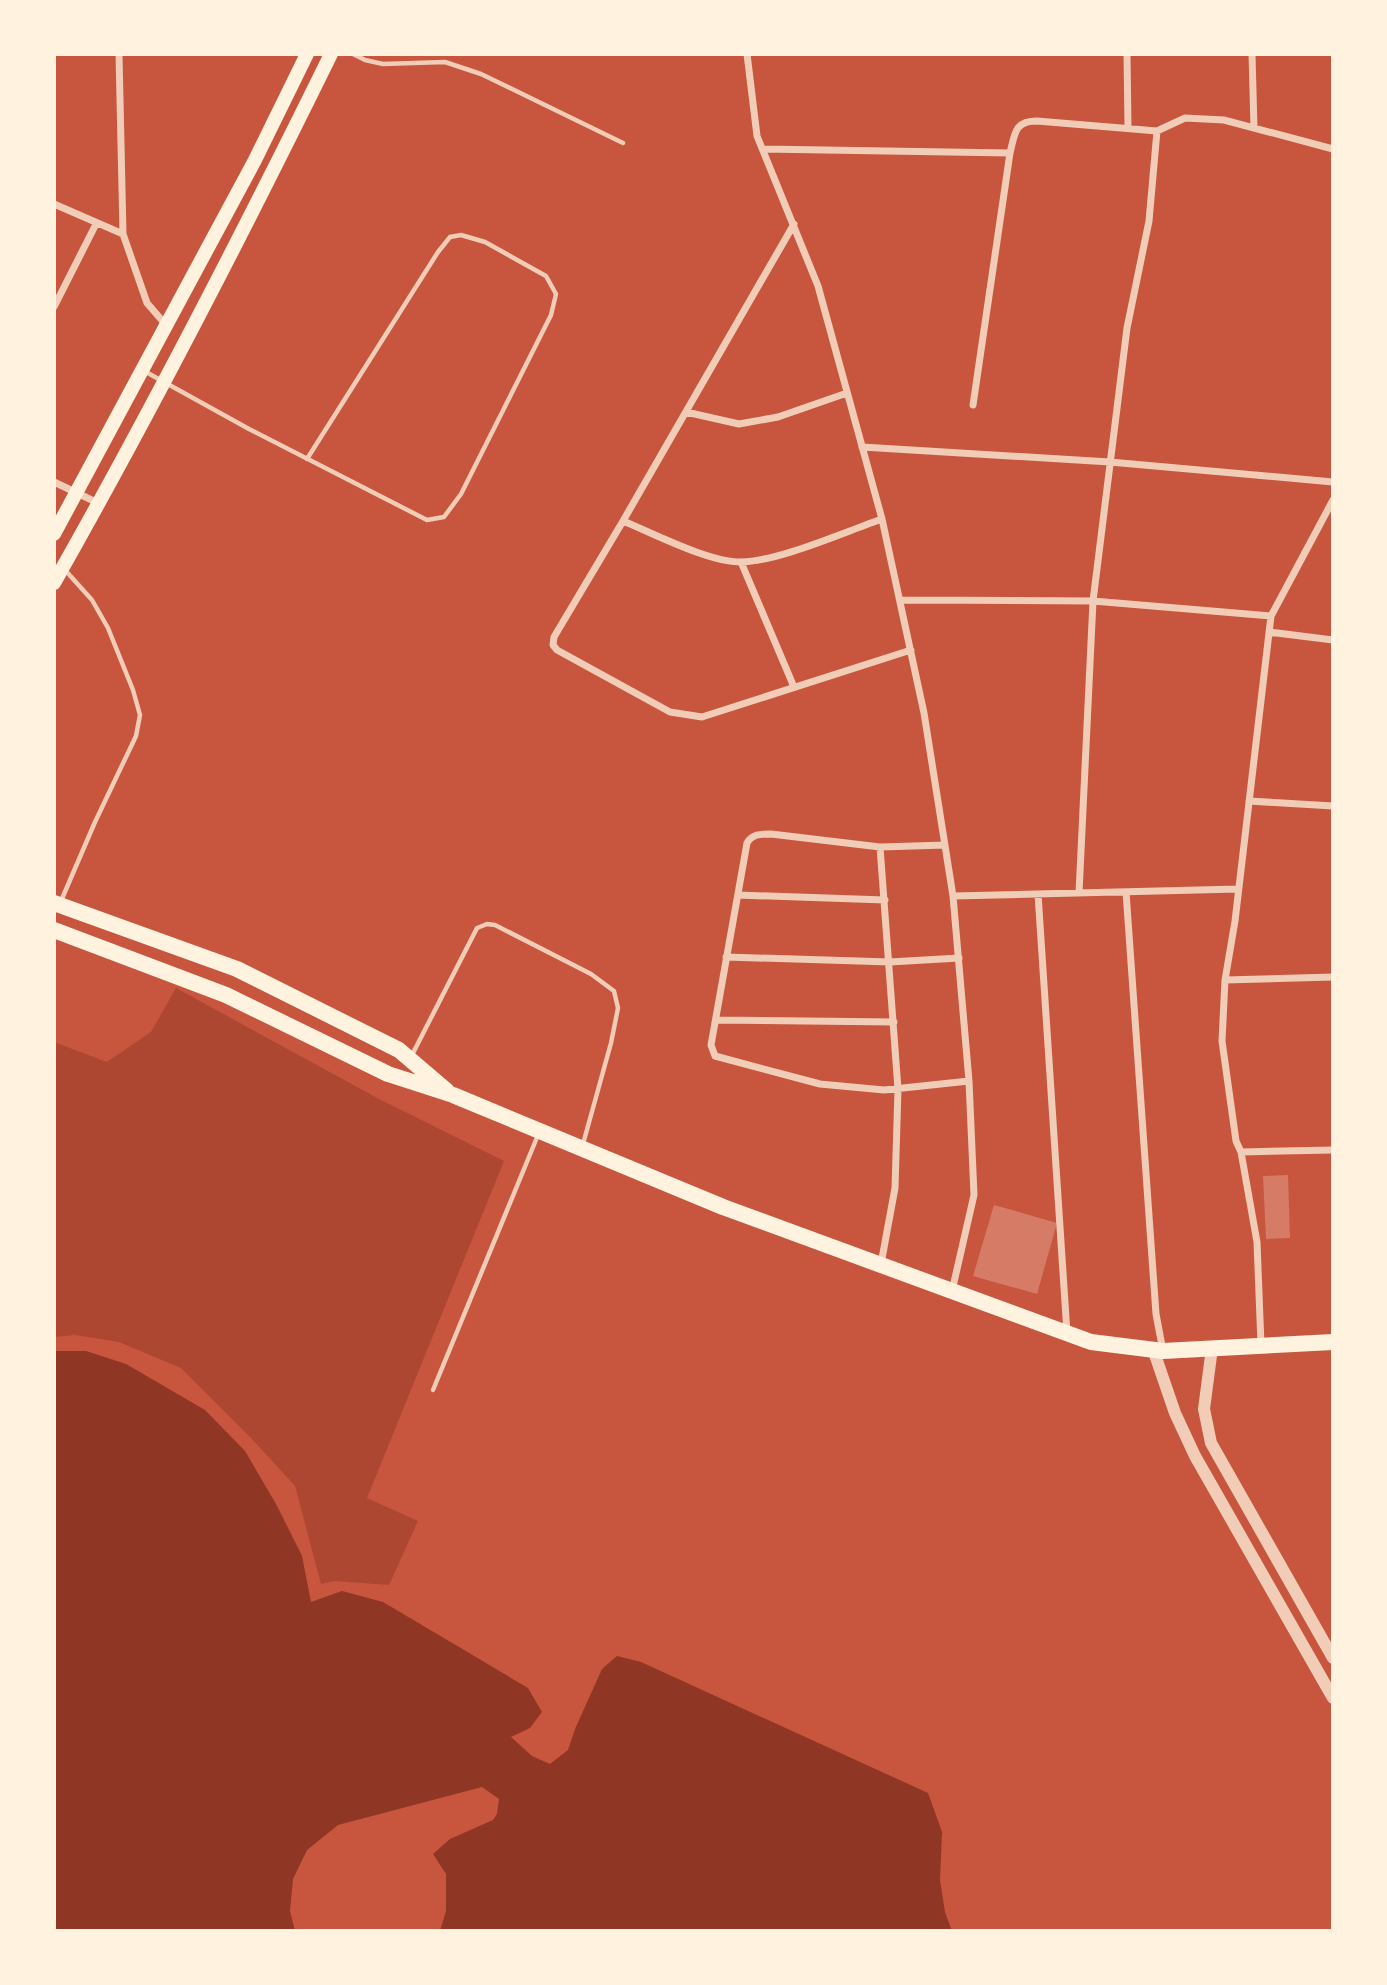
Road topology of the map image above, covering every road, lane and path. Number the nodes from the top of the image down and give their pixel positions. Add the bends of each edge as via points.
1 (119, 54) edge
2 (307, 54) edge
3 (331, 54) edge
4 (353, 54) edge
5 (747, 54) edge
6 (1127, 54) edge
7 (1252, 54) edge
8 (1128, 127) junction
9 (1254, 128) junction
10 (1157, 131) junction
11 (622, 143) dead end
12 (763, 149) junction
13 (1333, 149) edge
14 (1010, 153) junction
15 (54, 204) edge
16 (794, 223) junction
17 (96, 224) junction
18 (123, 234) junction
19 (54, 307) edge
20 (166, 325) junction
21 (142, 370) junction
22 (163, 383) junction
23 (847, 393) junction
24 (973, 405) dead end
25 (686, 412) junction
26 (862, 447) junction
27 (307, 459) junction
28 (1110, 462) junction
29 (54, 482) edge
30 (1333, 482) edge
31 (76, 493) junction
32 (1333, 500) edge
33 (99, 503) junction
34 (882, 519) junction
35 (623, 521) junction
36 (54, 534) edge
37 (741, 562) junction
38 (63, 568) junction
39 (54, 583) edge
40 (900, 600) junction
41 (1093, 601) junction
42 (1271, 616) junction
43 (1269, 632) junction
44 (1333, 640) edge
45 (911, 650) junction
46 (794, 687) junction
47 (1249, 801) junction
48 (1333, 806) edge
49 (945, 845) junction
50 (880, 847) junction
51 (1238, 889) junction
52 (1126, 892) junction
53 (1079, 893) junction
54 (1038, 894) junction
55 (738, 895) junction
56 (953, 896) junction
57 (885, 900) junction
58 (56, 907) edge
59 (54, 930) edge
60 (180, 949) junction
61 (726, 957) junction
62 (959, 958) junction
63 (890, 962) junction
64 (171, 974) junction
65 (1333, 977) edge
66 (1225, 981) junction
67 (716, 1020) junction
68 (894, 1022) junction
69 (410, 1059) junction
70 (969, 1081) junction
71 (898, 1089) junction
72 (453, 1095) junction
73 (539, 1131) junction
74 (582, 1149) junction
75 (1333, 1150) edge
76 (1241, 1152) junction
77 (881, 1265) junction
78 (952, 1291) junction
79 (1067, 1333) junction
80 (1333, 1342) edge
81 (1261, 1346) junction
82 (1212, 1348) junction
83 (1158, 1350) junction
84 (433, 1390) dead end
85 (1333, 1658) edge
86 (1333, 1698) edge

1 - 18 street
2 - 20 main road
3 - 22 main road
4 - 11 lane via 383,64 445,62 481,74
5 - 12 street via 757,136
6 - 8 street
7 - 9 street
8 - 10 street
8 - 14 street via 1026,121 1018,127
9 - 10 street via 1224,120 1185,118
9 - 13 street
10 - 28 street via 1149,220 1127,328
12 - 14 street
12 - 16 street
14 - 24 street
15 - 17 street
16 - 23 street via 818,286
16 - 25 street
17 - 18 street
17 - 19 street
18 - 20 street via 147,303
20 - 21 main road
21 - 22 lane
21 - 31 main road
22 - 27 lane
22 - 33 main road
23 - 25 street via 778,417 739,424
23 - 26 street
25 - 35 street
26 - 28 street
26 - 34 street
27 - 27 lane via 427,520 444,517 461,494 551,315 556,294 546,276 485,242 450,237
28 - 30 street
28 - 41 street
29 - 31 street
31 - 33 street
31 - 36 main road
32 - 42 street
33 - 38 main road
34 - 37 street via 782,554
34 - 40 street
35 - 37 street via 708,555
35 - 46 street via 554,637 556,650 670,712 702,717
37 - 46 street
38 - 39 main road
38 - 58 lane via 92,600 108,628 140,715 136,736
40 - 41 street
40 - 45 street
41 - 42 street
41 - 53 street
42 - 43 street
43 - 44 street
43 - 47 street
45 - 46 street
45 - 49 street
47 - 48 street
47 - 51 street
49 - 50 street
49 - 56 street
50 - 55 street via 758,834 747,843
50 - 57 street
51 - 52 street
51 - 66 street
52 - 53 street
52 - 83 street
53 - 54 street
54 - 56 street
54 - 79 street
55 - 57 street
55 - 61 street
56 - 62 street
57 - 63 street
58 - 60 main road
59 - 64 main road
60 - 64 main road
60 - 69 main road via 237,969
61 - 63 street
61 - 67 street
62 - 63 street
62 - 70 street
63 - 68 street
64 - 72 main road via 226,995 388,1074
65 - 66 street
66 - 76 street via 1222,1041
67 - 68 street
67 - 71 street via 711,1045 715,1056 820,1084
68 - 71 street
69 - 72 main road
69 - 74 lane via 477,928 495,925 591,974 614,990 618,1008
70 - 71 street
70 - 78 street via 974,1195
71 - 77 street via 895,1188
72 - 73 main road
73 - 74 main road
73 - 84 lane
74 - 77 main road
75 - 76 street
76 - 81 street via 1257,1242
77 - 78 main road
78 - 79 main road
79 - 83 main road via 1091,1342
80 - 81 main road
81 - 82 main road
82 - 83 main road
82 - 85 street via 1204,1409 1211,1443
83 - 86 street via 1175,1413 1195,1456

